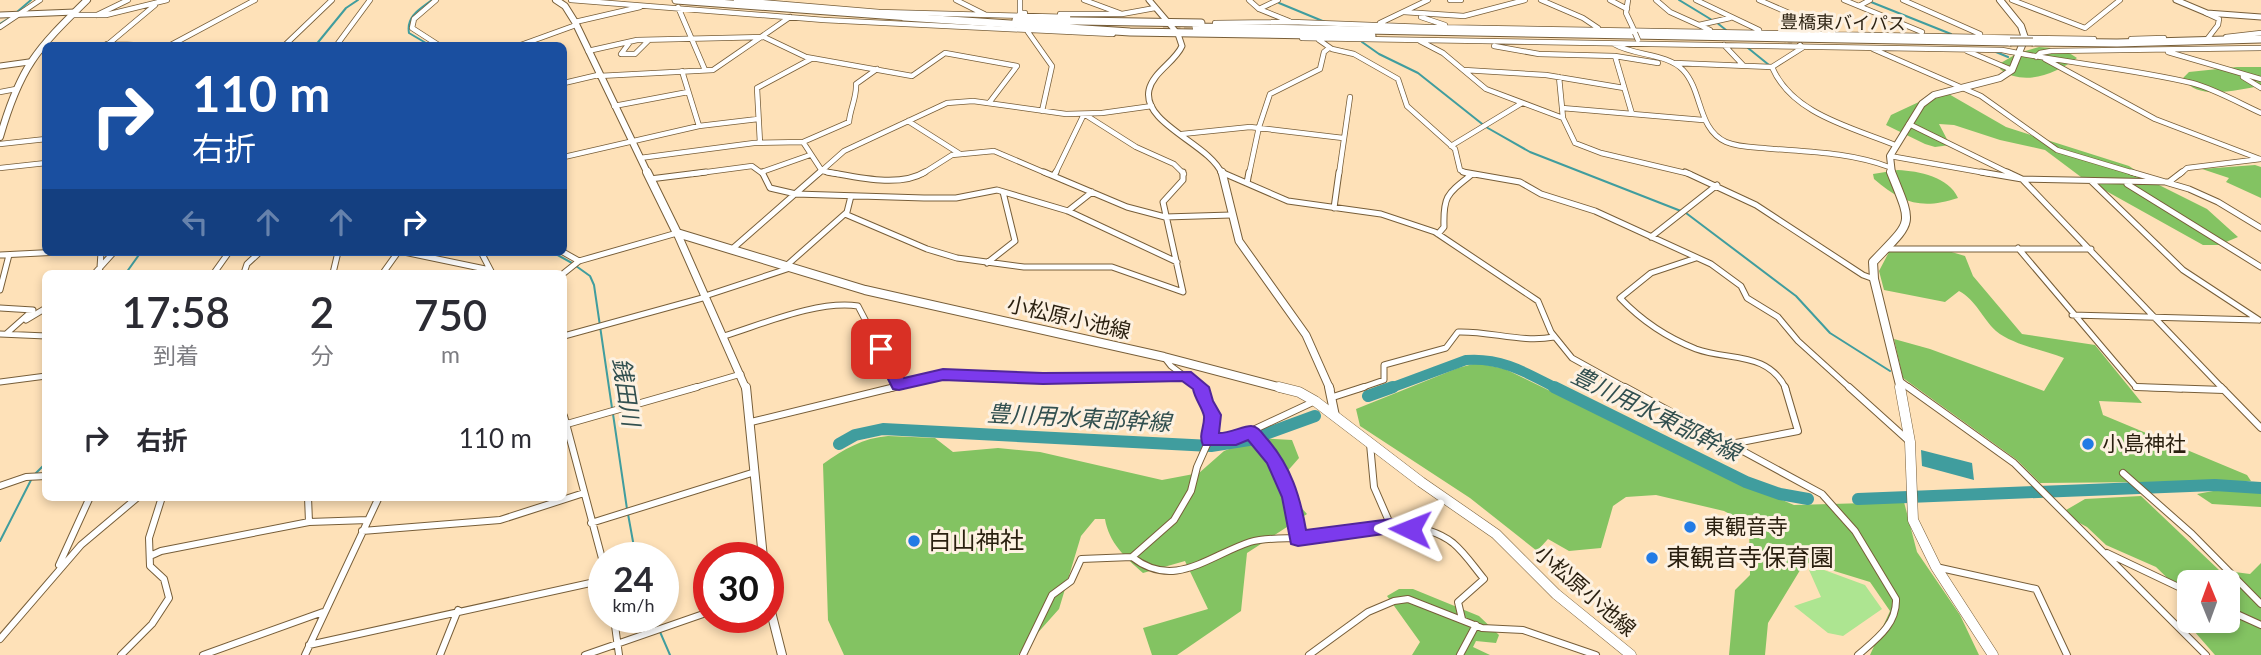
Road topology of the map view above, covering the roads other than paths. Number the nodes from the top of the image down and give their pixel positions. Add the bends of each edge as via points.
1 (40, 0) edge
2 (87, 0) edge
3 (128, 0) edge
4 (167, 0) edge
5 (255, 0) edge
6 (331, 0) edge
7 (370, 0) edge
8 (436, 0) edge
9 (563, 0) edge
10 (736, 0) edge
11 (803, 0) edge
12 (956, 0) edge
13 (1020, 0) edge
14 (1084, 0) edge
15 (1149, 0) edge
16 (1249, 0) edge
17 (1428, 0) edge
18 (1450, 0) edge
19 (1461, 0) edge
20 (1525, 0) edge
21 (1541, 0) edge
22 (1610, 0) edge
23 (1628, 0) edge
24 (1656, 0) edge
25 (1696, 0) edge
26 (1759, 0) edge
27 (1844, 0) edge
28 (1903, 0) edge
29 (2000, 0) edge
30 (2012, 0) edge
31 (2120, 0) edge
32 (2176, 0) edge
33 (1277, 1) edge
34 (1868, 1) edge
35 (158, 2) junction
36 (678, 5) edge
37 (645, 6) junction
38 (799, 6) junction
39 (1858, 6) junction
40 (1155, 8) junction
41 (1259, 9) junction
42 (1627, 9) junction
43 (1404, 12) junction
44 (2203, 12) junction
45 (74, 13) junction
46 (1411, 13) junction
47 (19, 14) junction
48 (1122, 14) junction
49 (0, 15) edge
50 (791, 16) junction
51 (94, 17) junction
52 (904, 17) junction
53 (983, 17) junction
54 (2261, 17) edge
55 (942, 18) junction
56 (1730, 18) junction
57 (1101, 21) junction
58 (1167, 22) junction
59 (1292, 22) junction
60 (1216, 23) junction
61 (575, 24) junction
62 (1698, 24) junction
63 (1298, 25) dead end
64 (1378, 26) junction
65 (0, 27) edge
66 (1449, 27) junction
67 (1353, 29) junction
68 (1600, 29) junction
69 (1027, 30) junction
70 (1425, 31) junction
71 (1634, 31) junction
72 (1130, 32) junction
73 (1712, 32) junction
74 (1765, 32) junction
75 (1527, 33) junction
76 (1836, 33) junction
77 (2261, 33) edge
78 (1178, 34) junction
79 (1240, 35) junction
80 (1772, 35) dead end
81 (761, 36) junction
82 (1930, 36) junction
83 (1983, 36) junction
84 (693, 38) junction
85 (2208, 38) junction
86 (2261, 39) edge
87 (649, 40) junction
88 (1319, 40) dead end
89 (1418, 40) junction
90 (2029, 40) junction
91 (44, 42) edge
92 (110, 42) edge
93 (176, 42) edge
94 (288, 42) edge
95 (339, 42) edge
96 (434, 42) edge
97 (528, 42) edge
98 (630, 42) junction
99 (1639, 42) junction
100 (1614, 43) junction
101 (1793, 43) tunnel mouth
102 (42, 44) edge
103 (1723, 44) junction
104 (1494, 46) dead end
105 (1802, 46) junction
106 (1329, 48) junction
107 (1870, 48) junction
108 (1960, 48) junction
109 (2261, 48) edge
110 (2195, 49) junction
111 (2165, 50) junction
112 (589, 51) junction
113 (2020, 53) junction
114 (1615, 56) junction
115 (1643, 57) junction
116 (2036, 57) junction
117 (812, 58) junction
118 (2190, 58) junction
119 (2045, 60) junction
120 (29, 62) junction
121 (1676, 63) junction
122 (1743, 65) junction
123 (0, 66) edge
124 (1772, 67) junction
125 (877, 69) junction
126 (705, 70) junction
127 (1464, 70) junction
128 (2012, 70) junction
129 (682, 71) junction
130 (2235, 72) junction
131 (599, 76) junction
132 (1559, 77) junction
133 (2261, 79) edge
134 (567, 82) edge
135 (1624, 88) junction
136 (1964, 88) junction
137 (2261, 88) edge
138 (16, 89) junction
139 (0, 92) edge
140 (688, 92) junction
141 (1350, 97) dead end
142 (989, 103) junction
143 (1522, 103) junction
144 (614, 106) junction
145 (1152, 106) junction
146 (1562, 108) junction
147 (1042, 111) junction
148 (2261, 113) edge
149 (1084, 114) junction
150 (1632, 114) junction
151 (3, 118) edge
152 (1563, 118) junction
153 (758, 120) junction
154 (1703, 120) junction
155 (908, 121) junction
156 (1909, 124) junction
157 (699, 126) junction
158 (1485, 126) joint
159 (1259, 127) junction
160 (1182, 134) junction
161 (0, 137) edge
162 (1343, 138) junction
163 (42, 139) edge
164 (630, 140) junction
165 (803, 142) junction
166 (760, 143) junction
167 (0, 144) edge
168 (1895, 145) junction
169 (1451, 146) junction
170 (960, 154) junction
171 (810, 155) junction
172 (567, 156) edge
173 (1890, 156) junction
174 (640, 158) junction
175 (2261, 159) edge
176 (42, 163) edge
177 (0, 167) edge
178 (1889, 167) junction
179 (822, 171) junction
180 (762, 172) junction
181 (1221, 172) junction
182 (1054, 175) junction
183 (1471, 175) junction
184 (650, 179) junction
185 (2022, 179) junction
186 (2091, 181) junction
187 (2124, 182) junction
188 (1247, 183) junction
189 (2169, 183) junction
190 (1717, 185) junction
191 (1003, 192) junction
192 (1092, 192) junction
193 (796, 194) junction
194 (851, 196) junction
195 (1334, 208) junction
196 (1068, 211) junction
197 (1683, 211) joint
198 (845, 214) junction
199 (1231, 215) junction
200 (1164, 217) junction
201 (2261, 228) edge
202 (677, 233) junction
203 (1438, 233) junction
204 (1650, 236) junction
205 (2018, 248) junction
206 (1887, 249) junction
207 (2091, 249) junction
208 (732, 250) junction
209 (42, 253) edge
210 (567, 254) edge
211 (0, 255) edge
212 (9, 255) junction
213 (110, 256) edge
214 (256, 256) edge
215 (422, 256) edge
216 (1696, 258) junction
217 (579, 261) junction
218 (1177, 262) junction
219 (987, 263) junction
220 (788, 267) junction
221 (2261, 267) edge
222 (98, 270) edge
223 (245, 270) edge
224 (486, 270) edge
225 (567, 270) edge
226 (1874, 279) junction
227 (0, 290) edge
228 (705, 297) junction
229 (0, 308) edge
230 (42, 311) edge
231 (2072, 315) junction
232 (2154, 317) junction
233 (2260, 320) edge
234 (567, 334) edge
235 (2, 335) edge
236 (42, 336) edge
237 (724, 336) junction
238 (1554, 337) junction
239 (1164, 357) junction
240 (741, 374) junction
241 (1185, 376) junction
242 (42, 377) edge
243 (1899, 380) junction
244 (0, 382) edge
245 (899, 385) junction
246 (2224, 390) junction
247 (1333, 397) junction
248 (1315, 401) junction
249 (1335, 416) junction
250 (751, 422) junction
251 (568, 424) joint
252 (2261, 428) edge
253 (1251, 432) junction
254 (1209, 440) junction
255 (1910, 442) junction
256 (1370, 444) junction
257 (1731, 444) junction
258 (755, 472) junction
259 (2123, 473) dead end
260 (42, 476) edge
261 (0, 486) edge
262 (584, 493) junction
263 (567, 498) edge
264 (88, 501) edge
265 (131, 501) edge
266 (161, 501) edge
267 (307, 501) edge
268 (377, 501) edge
269 (559, 501) edge
270 (368, 520) junction
271 (309, 522) junction
272 (591, 523) junction
273 (1391, 526) junction
274 (362, 531) junction
275 (1298, 539) junction
276 (597, 542) edge
277 (762, 542) edge
278 (2101, 550) junction
279 (150, 556) junction
280 (1132, 557) junction
281 (1936, 567) junction
282 (58, 568) junction
283 (588, 583) edge
284 (2177, 587) edge
285 (2261, 604) edge
286 (457, 610) junction
287 (323, 611) junction
288 (2240, 615) edge
289 (693, 617) edge
290 (1462, 619) junction
291 (1476, 625) junction
292 (2261, 625) edge
293 (617, 633) edge
294 (776, 633) edge
295 (0, 639) edge
296 (619, 642) junction
297 (309, 645) junction
298 (1621, 651) edge
299 (121, 655) edge
300 (203, 655) edge
301 (305, 655) edge
302 (440, 655) edge
303 (585, 655) edge
304 (619, 655) edge
305 (782, 655) edge
306 (1023, 655) edge
307 (1308, 655) edge
308 (1460, 655) edge
309 (1596, 655) edge
310 (1631, 655) edge
311 (1858, 655) edge
312 (1993, 655) edge
313 (2067, 655) edge
314 (2206, 655) edge

1 - 47 street
2 - 45 main road
3 - 51 street
4 - 35 street
5 - 93 street
6 - 94 street
7 - 95 street
8 - 96 street via 414,19 412,28
9 - 37 street
9 - 61 main road
10 - 38 street
11 - 38 street
12 - 53 street
13 - 48 street via 1020,13
14 - 48 street
15 - 40 street
16 - 41 street
17 - 43 street
18 - 19 street
20 - 46 street via 1464,16
21 - 68 street
22 - 42 street
23 - 42 street
24 - 62 street
25 - 56 street
26 - 76 street
27 - 39 street
28 - 83 street
29 - 90 main road
30 - 31 street via 2085,28
32 - 44 street
33 - 41 street
34 - 39 street
35 - 51 street
35 - 92 street
36 - 37 street
36 - 50 street
36 - 52 highway
36 - 84 street
37 - 61 street
38 - 53 street
39 - 82 street
40 - 48 street
40 - 58 street
41 - 59 street
42 - 71 street
43 - 46 street
43 - 64 street
44 - 54 street
44 - 85 street via 2218,19
45 - 47 street
45 - 51 street
45 - 91 main road
46 - 66 street
47 - 49 street
47 - 65 street
50 - 69 street
50 - 81 street
52 - 55 highway
52 - 72 highway
53 - 55 highway
53 - 55 highway via 1149,27
53 - 57 highway
53 - 57 street
56 - 62 street
56 - 74 street
57 - 58 highway
58 - 60 highway
58 - 78 street
59 - 60 street
59 - 63 street
59 - 64 street
60 - 67 highway
61 - 97 street
61 - 112 main road
62 - 73 street
64 - 66 street
66 - 68 street
67 - 70 highway, 豊橋東バイパス
67 - 70 highway, 豊橋東バイパス via 1195,28
68 - 71 street
69 - 72 street
69 - 147 street via 1052,66
70 - 75 highway, 豊橋東バイパス
71 - 73 street
71 - 99 street, bridge
72 - 78 highway
73 - 74 street
74 - 76 street
74 - 80 street
75 - 79 highway
75 - 90 highway, 豊橋東バイパス, bridge
76 - 82 street
77 - 85 street
78 - 79 highway
78 - 145 street via 1181,50 1151,85
79 - 89 street
81 - 84 street
81 - 117 street
81 - 126 street via 713,70
82 - 83 street
83 - 90 street
84 - 87 street
84 - 126 street
85 - 90 street
86 - 90 highway, 豊橋東バイパス
87 - 98 street
87 - 98 street via 635,54 621,54
88 - 106 street
89 - 100 street
89 - 127 street
90 - 113 main road
98 - 112 street
99 - 100 street
99 - 103 street
99 - 115 street
100 - 115 street
101 - 105 street
102 - 120 main road
103 - 105 street
103 - 122 street
104 - 114 street via 1519,53
105 - 107 street
105 - 124 street
106 - 159 street via 1320,69 1270,94
106 - 169 street via 1354,54 1398,79 1408,106
107 - 108 street
107 - 136 street
108 - 113 street
108 - 128 street
109 - 110 street
110 - 111 street
110 - 118 street
111 - 116 street via 2051,51
111 - 118 street
112 - 131 main road
113 - 116 street
113 - 128 main road
114 - 121 street
114 - 135 street
115 - 121 street
116 - 119 street
117 - 125 street
117 - 153 street via 757,88
118 - 130 street
119 - 148 street via 2078,61 2195,83
119 - 175 street via 2155,119
120 - 123 street
120 - 138 main road
121 - 122 street
121 - 154 street via 1688,75
122 - 124 street
124 - 168 street via 1774,78 1794,101
125 - 142 street via 914,76 945,53 1017,66
125 - 165 street via 856,84 849,122
126 - 129 street
127 - 132 street
127 - 143 street via 1486,89
128 - 136 main road
129 - 131 street
129 - 140 street
130 - 133 street
130 - 137 street
131 - 134 street
131 - 144 main road
132 - 135 street
132 - 146 street
135 - 150 street
136 - 156 main road via 1934,95
136 - 189 street via 2057,150
138 - 139 street
138 - 151 main road
140 - 144 street
140 - 157 street
141 - 162 street
142 - 147 street
142 - 155 street via 957,101
143 - 152 street
143 - 158 street
144 - 164 main road
145 - 149 street
145 - 160 street
146 - 150 street
146 - 152 street
147 - 149 street
149 - 182 street
149 - 200 street via 1184,173 1163,202
150 - 154 street
151 - 161 main road
152 - 190 street via 1578,145 1677,169
153 - 157 street
153 - 166 street
154 - 178 street via 1717,139 1729,144 1859,156
155 - 170 street
155 - 179 street via 850,148
156 - 168 main road
156 - 185 street
157 - 164 street
158 - 169 street
159 - 160 street
159 - 162 street
159 - 188 street
160 - 181 street via 1207,153
162 - 195 street
163 - 167 street
164 - 172 street
164 - 174 main road
165 - 166 street
165 - 171 street
166 - 174 street
168 - 173 main road
169 - 183 street via 1461,170
170 - 179 street via 912,180
170 - 182 street via 994,151
171 - 179 street
171 - 180 street
173 - 178 main road
173 - 185 street
174 - 184 main road
175 - 189 street via 2187,168
176 - 177 street
178 - 206 main road via 1909,215 1904,230
179 - 193 street
180 - 184 street via 740,166
180 - 193 street via 770,188
181 - 188 street
181 - 199 street
182 - 192 street
183 - 203 street via 1443,204 1444,228
183 - 204 street via 1512,179
184 - 202 main road
185 - 186 street
185 - 207 street
186 - 187 street
186 - 233 street via 2183,270
187 - 189 street
187 - 221 street
188 - 195 street via 1281,199
189 - 201 street via 2218,202
190 - 197 street
190 - 226 street
191 - 194 street via 957,198
191 - 196 street
191 - 219 street via 1016,242
192 - 196 street
192 - 200 street
193 - 194 street
193 - 208 street
194 - 198 street
195 - 203 street via 1381,214
196 - 218 street
197 - 204 street
198 - 219 street via 927,249
198 - 220 street
199 - 200 street
199 - 247 street via 1251,261 1311,339
200 - 218 street
202 - 208 main road, 小松原小池線
202 - 217 street
202 - 228 street
203 - 238 street via 1538,301
204 - 216 street
205 - 206 street
205 - 207 street
205 - 231 street
206 - 226 main road via 1873,262
207 - 232 street
208 - 220 main road, 小松原小池線
209 - 212 street
210 - 217 street
211 - 212 street
212 - 227 street
213 - 222 street
214 - 223 street
215 - 224 street
216 - 255 street via 1735,281 1747,298 1778,317 1798,341
216 - 257 street via 1651,273 1620,298 1684,343 1757,361 1777,373 1798,431
217 - 225 street
218 - 219 street via 1183,292 1112,267
220 - 228 street
220 - 239 main road, 小松原小池線 via 865,290
226 - 243 main road
228 - 234 street
228 - 237 street
229 - 235 street via 33,310
230 - 235 street
231 - 232 street
231 - 246 street via 2138,388
232 - 233 street
232 - 246 street
235 - 236 street
237 - 240 street
237 - 245 street via 852,303 858,306
238 - 247 street via 1518,341 1458,332 1446,348 1384,365 1384,380
238 - 257 street via 1577,361
239 - 241 street
239 - 248 main road, 小松原小池線 via 1280,386
240 - 250 street
240 - 251 street
241 - 245 street via 943,375
241 - 254 street via 1201,387 1212,415
242 - 244 street
243 - 255 main road
243 - 278 street via 2014,463
245 - 250 street
246 - 252 street
247 - 249 street
248 - 249 main road, 小松原小池線
248 - 253 street
249 - 256 main road, 小松原小池線
250 - 258 street
251 - 262 street
253 - 254 street via 1236,439
253 - 275 street via 1275,460 1291,497
254 - 280 street via 1183,508
255 - 281 main road via 1913,520
256 - 273 street via 1369,473
256 - 298 main road, 小松原小池線 via 1496,534
257 - 311 street via 1822,494 1855,531 1896,598 1897,613
258 - 272 street
258 - 277 street
259 - 285 street
260 - 261 street
262 - 263 street
262 - 272 street
264 - 282 street
265 - 282 street
266 - 279 street via 149,538
267 - 271 street
268 - 270 street
269 - 274 street via 500,520
270 - 271 street
270 - 274 street
271 - 279 street
272 - 276 street
273 - 275 street
273 - 290 street via 1451,541 1484,579 1458,603
274 - 287 street
275 - 280 street via 1259,539 1180,570 1146,568
278 - 284 street
278 - 314 street
279 - 299 street via 150,566 164,579 169,597 152,624
280 - 306 street via 1082,559 1070,582 1052,595
281 - 312 main road
281 - 313 street via 2036,589
282 - 295 street
283 - 286 street
286 - 297 street
286 - 302 street
287 - 297 street
287 - 300 street
288 - 292 street
289 - 296 street
290 - 291 street
290 - 307 street via 1408,599 1395,599
291 - 308 street
291 - 309 street via 1523,630
293 - 296 street
294 - 305 street
296 - 303 street
296 - 304 street
297 - 301 street
298 - 310 main road, 小松原小池線

